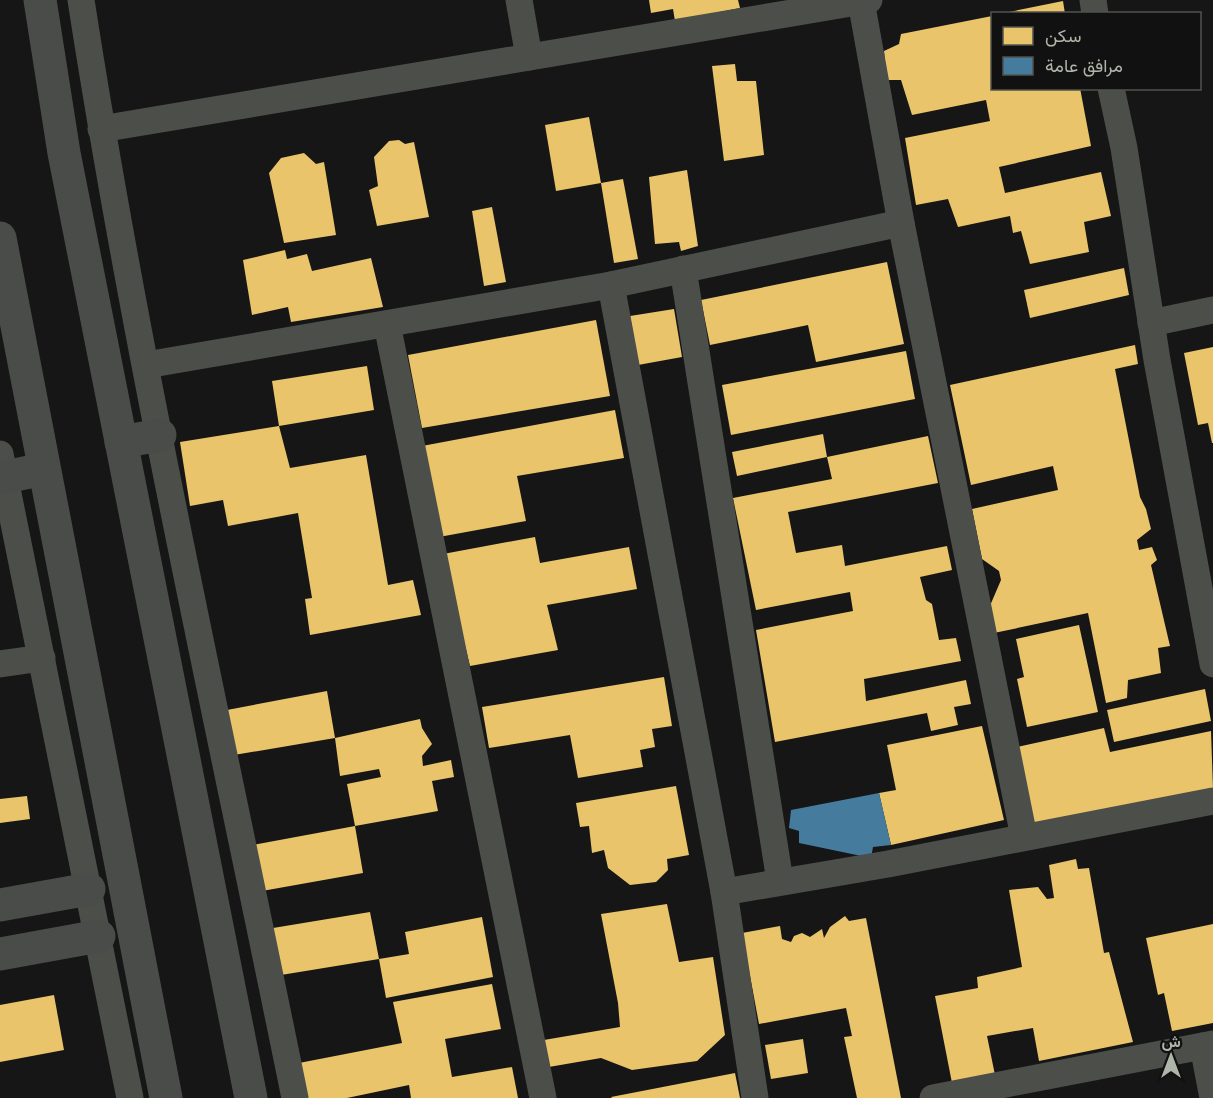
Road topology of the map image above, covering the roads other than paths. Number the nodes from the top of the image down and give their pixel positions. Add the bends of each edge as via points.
1 (40, 0) edge
2 (81, 0) edge
3 (519, 0) edge
4 (865, 1) edge
5 (529, 57) junction
6 (1111, 90) edge
7 (101, 129) junction
8 (901, 223) junction
9 (0, 238) edge
10 (683, 269) junction
11 (611, 285) junction
12 (1213, 310) edge
13 (1151, 323) junction
14 (387, 324) junction
15 (146, 365) junction
16 (160, 435) junction
17 (121, 442) junction
18 (2, 465) edge
19 (44, 469) junction
20 (42, 658) junction
21 (0, 664) edge
22 (1213, 664) edge
23 (1213, 801) edge
24 (1023, 837) junction
25 (780, 881) junction
26 (89, 889) junction
27 (724, 892) junction
28 (0, 905) edge
29 (99, 936) junction
30 (0, 954) edge
31 (1208, 1045) edge
32 (981, 1094) edge
33 (130, 1098) edge
34 (166, 1098) edge
35 (251, 1098) edge
36 (295, 1098) edge
37 (543, 1098) edge
38 (755, 1098) edge
39 (933, 1098) edge
40 (1213, 1098) edge

1 - 17 main road via 64,153
2 - 7 street
3 - 5 street
4 - 5 street
4 - 8 street
5 - 7 street
6 - 13 street
7 - 15 street
8 - 10 street
8 - 24 street
9 - 19 main road
10 - 11 street
10 - 25 street
11 - 14 street
11 - 27 street
12 - 13 street
13 - 22 street
14 - 15 street
14 - 37 street
15 - 16 street
16 - 17 main road
16 - 36 street
17 - 35 main road
18 - 19 main road
18 - 20 street
19 - 34 main road
20 - 21 street
20 - 26 street
23 - 24 street
24 - 25 street
25 - 27 street
26 - 28 main road
26 - 29 street
27 - 38 street
29 - 30 main road
29 - 33 street
31 - 32 street
31 - 40 street
32 - 39 street

